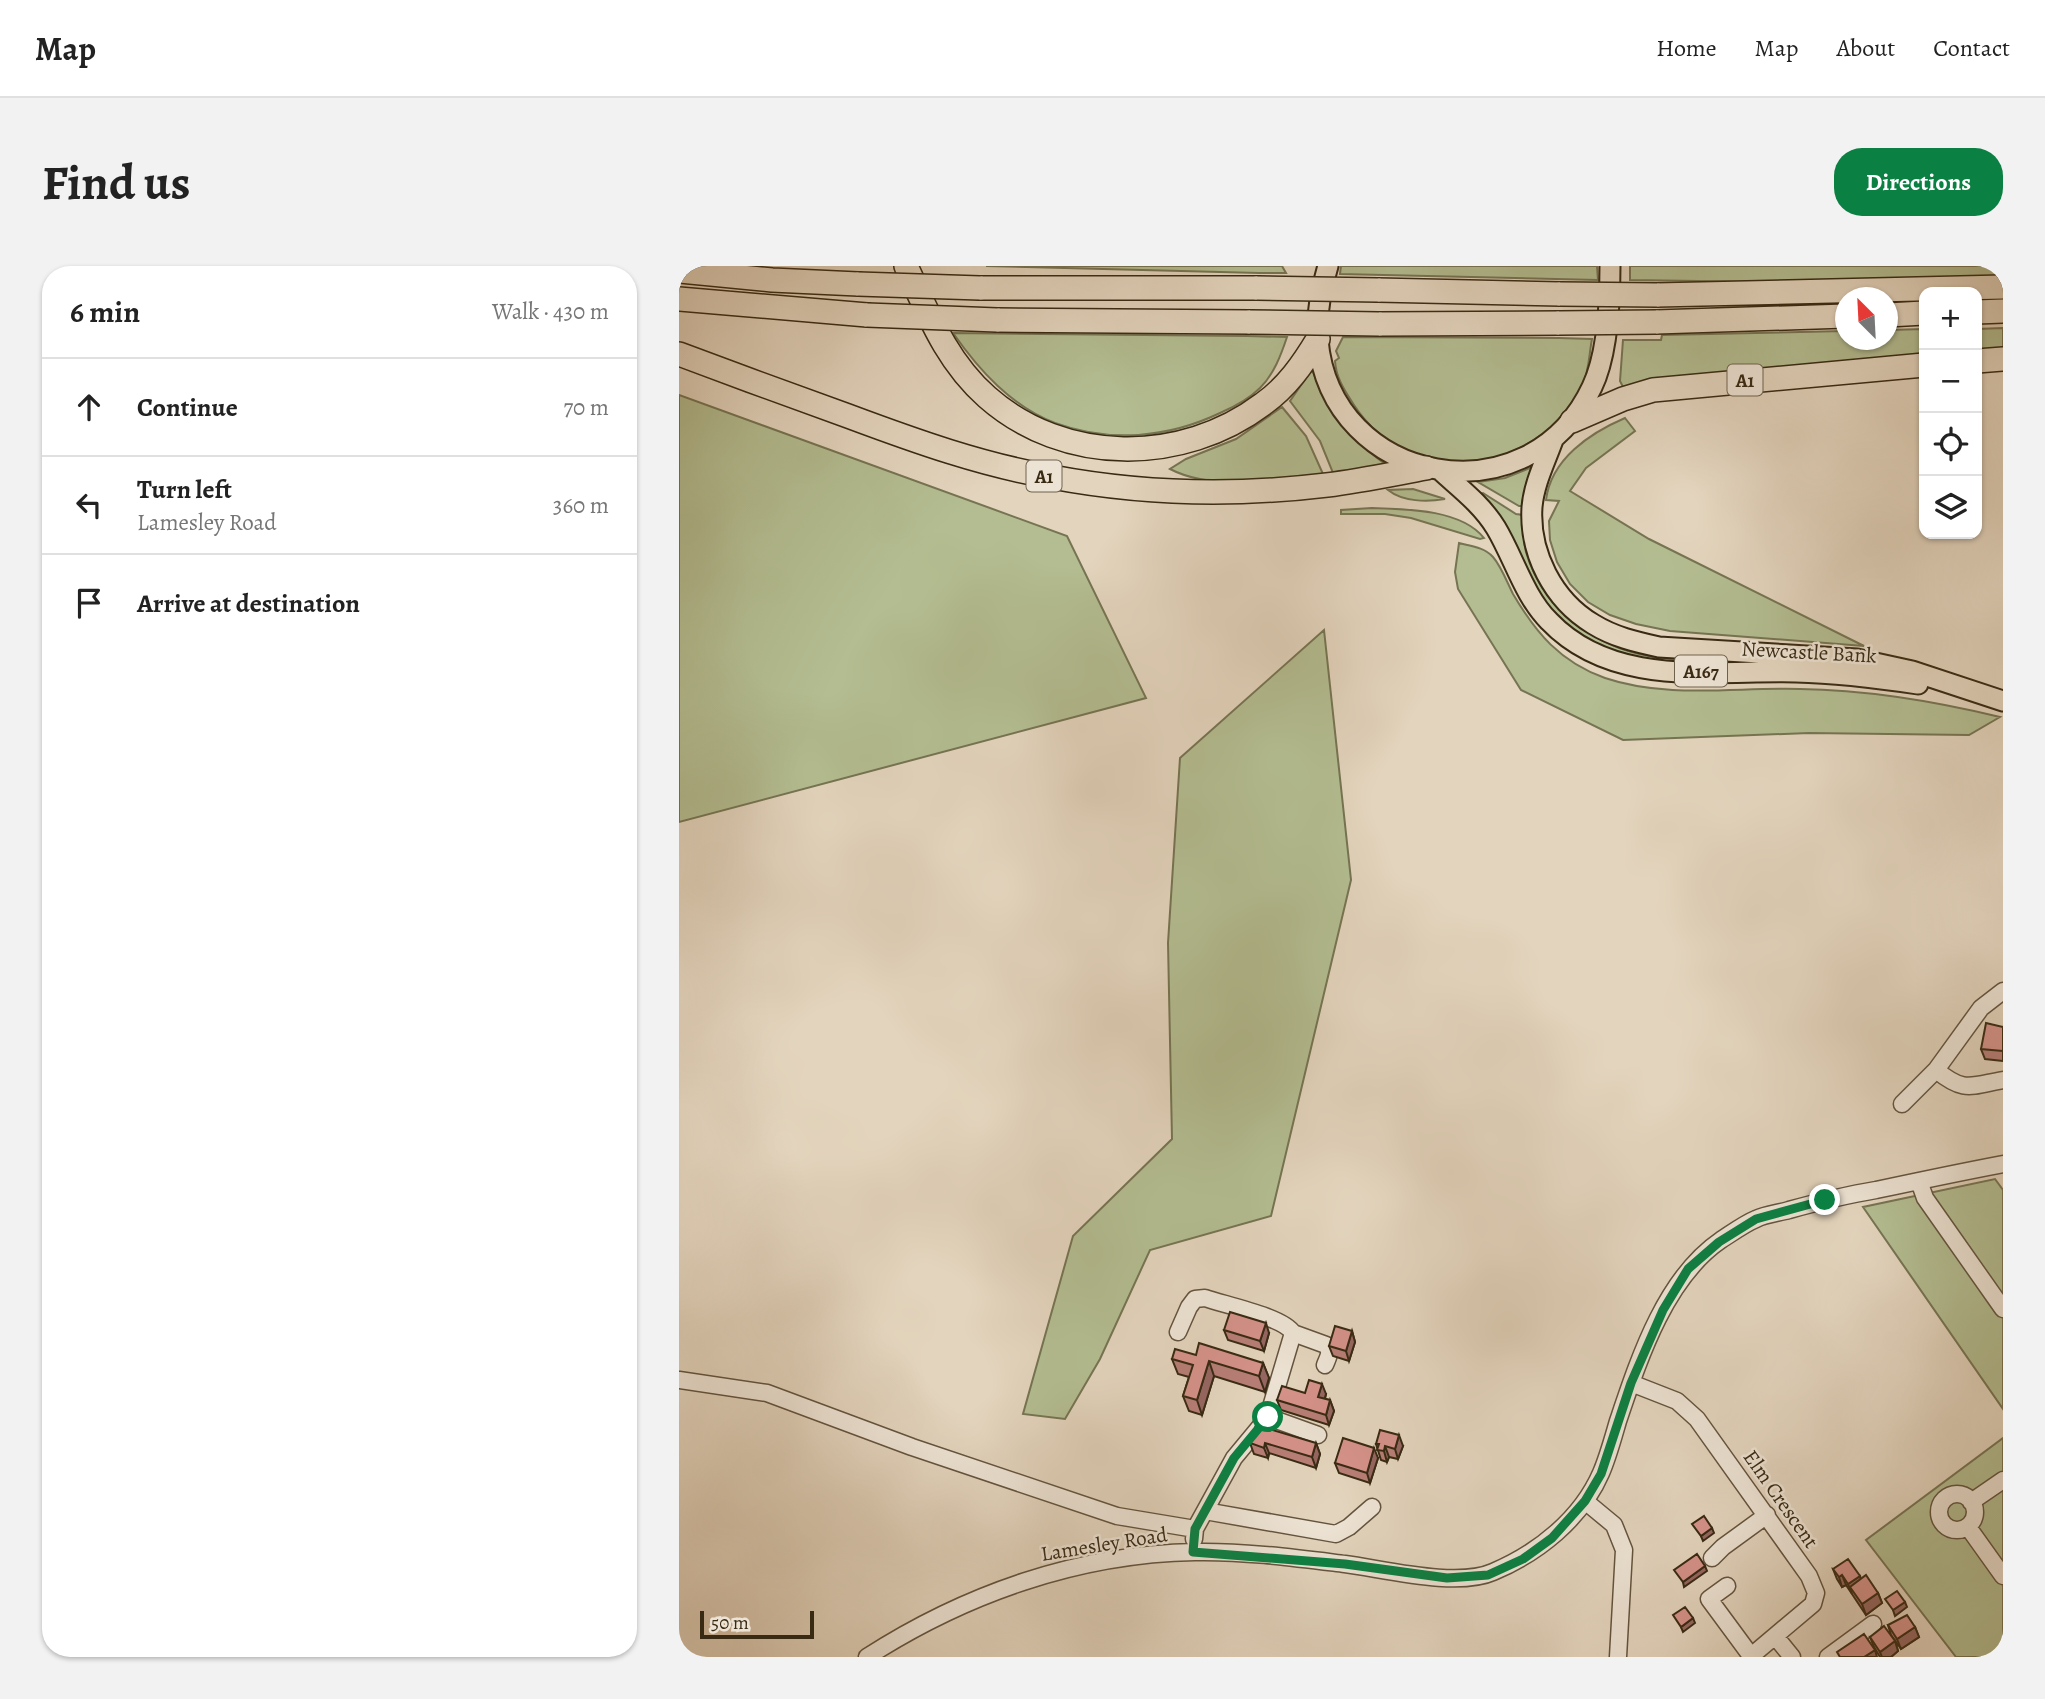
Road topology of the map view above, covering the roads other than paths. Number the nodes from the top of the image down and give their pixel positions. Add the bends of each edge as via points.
1 (906, 266) edge
2 (1610, 266) edge
3 (679, 271) edge
4 (1323, 271) edge
5 (2003, 287) edge
6 (679, 299) edge
7 (2003, 311) edge
8 (1982, 312) edge
9 (1919, 313) edge
10 (1898, 314) edge
11 (1835, 316) edge
12 (1318, 339) junction
13 (679, 354) edge
14 (2003, 359) edge
15 (1982, 361) edge
16 (1919, 365) edge
17 (1572, 421) junction
18 (1553, 440) junction
19 (1434, 470) junction
20 (1971, 690) junction
21 (2003, 701) edge
22 (2003, 991) edge
23 (1936, 1070) junction
24 (2003, 1080) edge
25 (1902, 1104) dead end
26 (2003, 1164) edge
27 (1919, 1181) junction
28 (2003, 1309) edge
29 (1178, 1332) dead end
30 (1293, 1333) junction
31 (1325, 1365) dead end
32 (679, 1380) edge
33 (1631, 1383) junction
34 (1268, 1417) junction
35 (1318, 1435) dead end
36 (2003, 1480) edge
37 (1585, 1501) junction
38 (1971, 1502) junction
39 (1372, 1507) dead end
40 (1205, 1511) junction
41 (1767, 1515) junction
42 (1968, 1527) junction
43 (1195, 1529) junction
44 (1193, 1552) junction
45 (1712, 1558) dead end
46 (2003, 1576) edge
47 (1727, 1586) dead end
48 (1873, 1623) dead end
49 (1775, 1636) junction
50 (867, 1657) edge
51 (1618, 1657) edge
52 (1751, 1657) edge
53 (1791, 1657) edge
54 (1829, 1657) edge

1 - 12 highway, A1 via 938,336 968,379 1008,413 1080,444 1159,448 1233,424 1270,398 1300,368
2 - 17 main road, A167 via 1600,365
3 - 5 highway, bridge via 772,280 980,288 1657,295
4 - 12 main road, A167
6 - 11 highway, bridge via 867,315 997,320 1379,324
7 - 8 highway
9 - 10 highway
12 - 19 main road, A167 via 1334,393 1355,424 1383,447
13 - 19 highway, A1 via 951,452 1066,480 1221,492 1327,485
14 - 15 highway
16 - 17 highway, A1 via 1675,387 1637,394
17 - 18 main road, A167
18 - 19 main road, A167 via 1524,458 1493,468
18 - 20 main road, Newcastle Bank / A167 via 1534,498 1534,545 1565,600 1594,625 1659,647 1836,657 1877,663
19 - 20 main road, Newcastle Bank / A167 via 1488,515 1547,619 1563,635 1597,655 1658,670 1835,674
20 - 21 main road, Newcastle Bank / A167
22 - 23 street via 1981,1008
23 - 24 street via 1957,1086
23 - 25 street
26 - 27 street, Lamesley Road
27 - 28 street
27 - 33 street, Lamesley Road via 1756,1219 1719,1242 1688,1269 1672,1294
29 - 30 street via 1195,1299 1205,1298 1274,1320
30 - 31 street via 1326,1345
30 - 34 street
32 - 43 street via 767,1394 1117,1516
33 - 37 street, Lamesley Road via 1601,1474
33 - 41 street, Elm Crescent via 1677,1401 1697,1419
34 - 35 street
34 - 40 street via 1234,1458
36 - 38 street
37 - 44 street, Lamesley Road via 1552,1538 1523,1559 1488,1575 1447,1578 1345,1564
37 - 51 street via 1614,1525 1624,1550
38 - 42 street via 1975,1516
38 - 42 street via 1954,1495 1944,1501 1940,1513 1949,1528
39 - 40 street via 1336,1534
40 - 43 street
41 - 45 street
41 - 49 street, Elm Crescent via 1816,1592 1813,1604
42 - 46 street
43 - 44 street
44 - 50 street, Lamesley Road via 1139,1556 1045,1573 979,1597
47 - 52 street via 1709,1599
48 - 54 street
49 - 52 street, Elm Crescent
49 - 53 street

